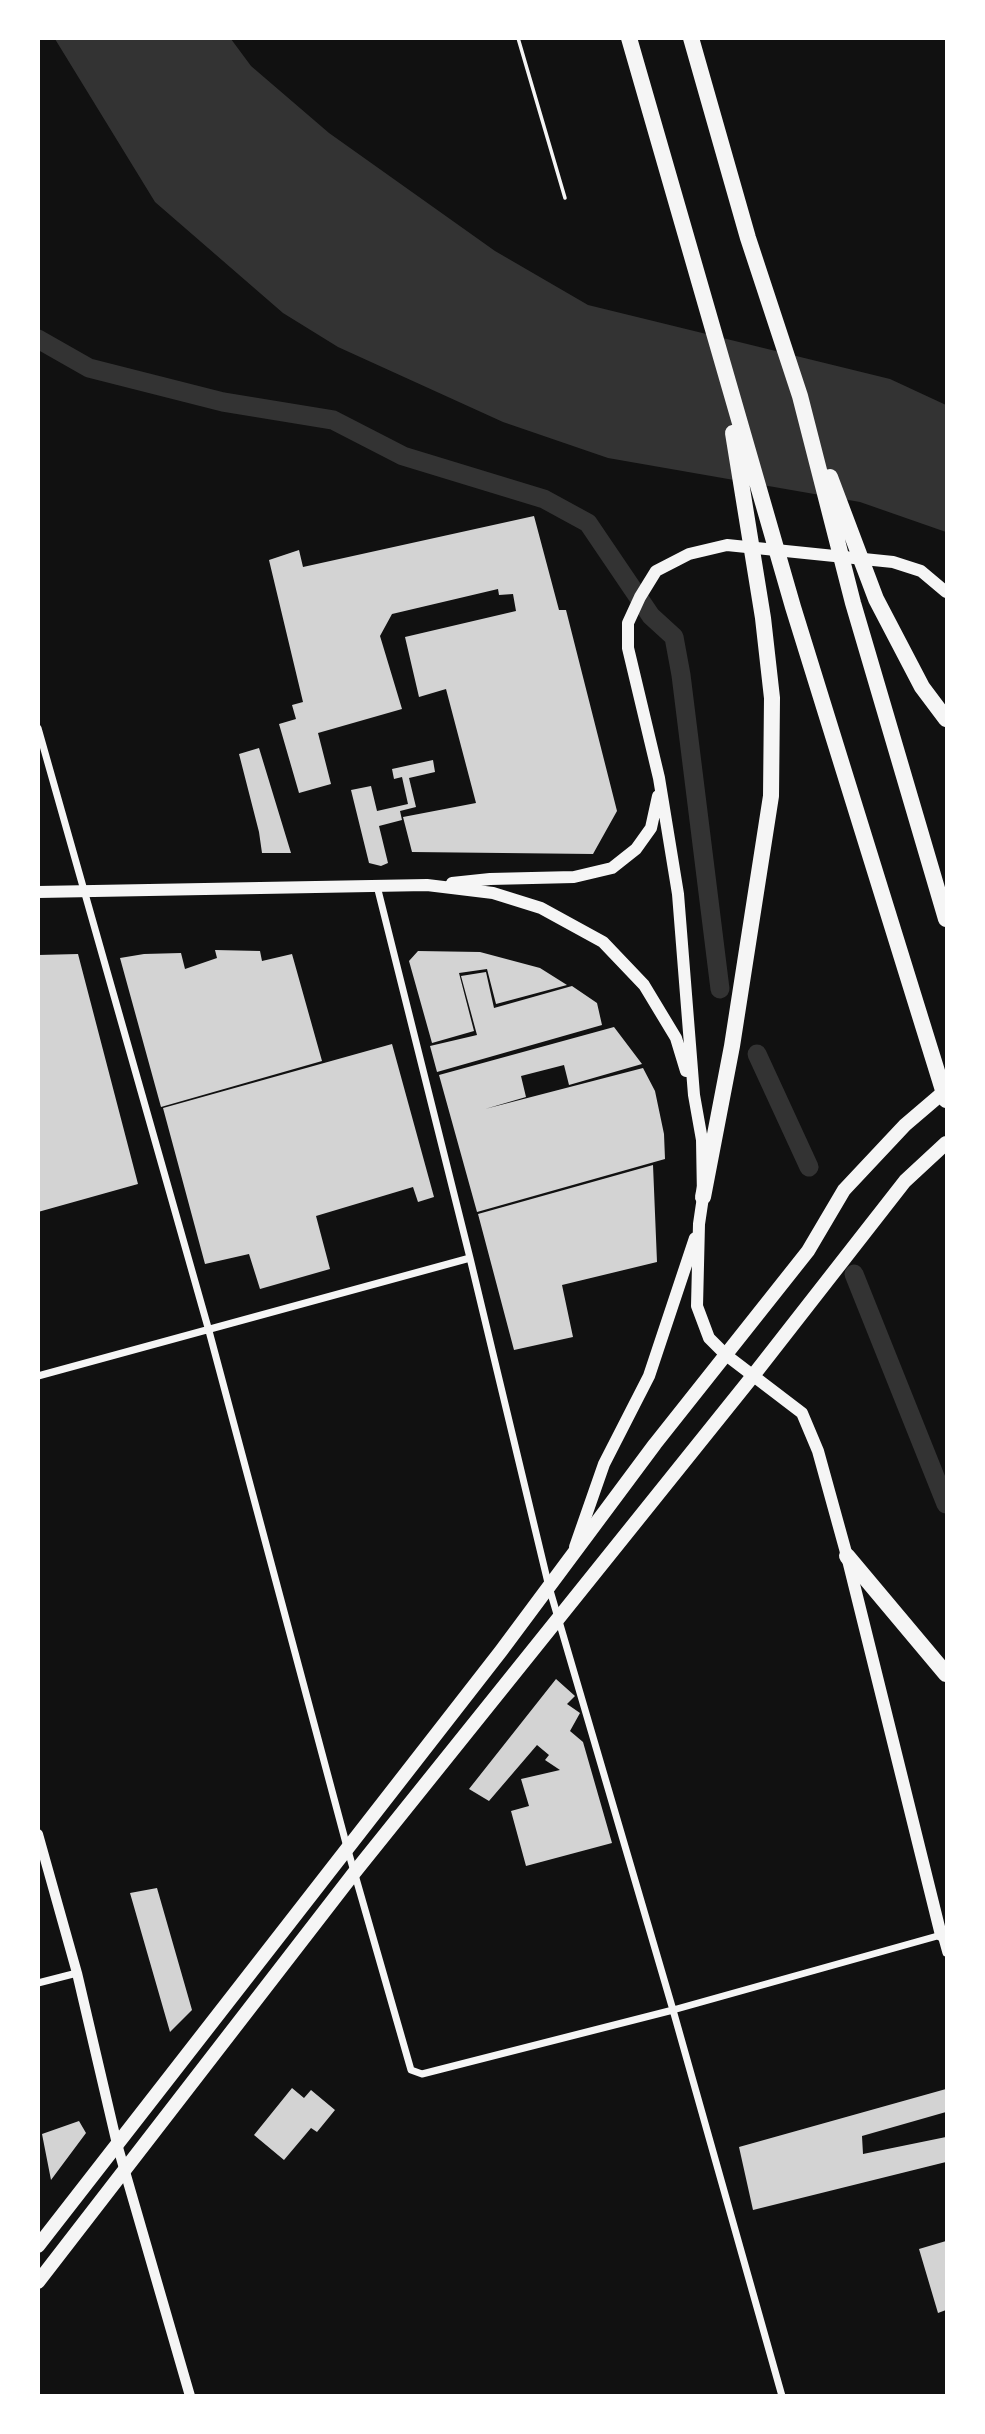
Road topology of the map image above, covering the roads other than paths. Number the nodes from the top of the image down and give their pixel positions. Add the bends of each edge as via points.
1 (629, 38) edge
2 (691, 38) edge
3 (721, 362) junction
4 (800, 396) junction
5 (947, 592) edge
6 (947, 719) edge
7 (38, 728) edge
8 (659, 778) junction
9 (427, 885) junction
10 (377, 886) junction
11 (85, 891) junction
12 (38, 892) edge
13 (947, 919) edge
14 (947, 1090) edge
15 (694, 1095) junction
16 (947, 1100) edge
17 (947, 1143) edge
18 (703, 1197) junction
19 (699, 1224) junction
20 (470, 1258) junction
21 (209, 1331) junction
22 (726, 1355) junction
23 (38, 1376) edge
24 (752, 1377) junction
25 (574, 1551) junction
26 (847, 1556) junction
27 (549, 1587) junction
28 (559, 1617) junction
29 (947, 1674) edge
30 (38, 1834) edge
31 (347, 1847) junction
32 (354, 1872) junction
33 (944, 1935) edge
34 (947, 1953) edge
35 (77, 1973) junction
36 (38, 1983) edge
37 (673, 2010) junction
38 (117, 2144) junction
39 (125, 2168) junction
40 (38, 2246) edge
41 (38, 2282) edge
42 (190, 2396) edge
43 (782, 2396) edge

1 - 3 highway
2 - 4 highway via 748,238
3 - 16 highway
3 - 18 highway via 763,618 772,698 771,796
4 - 6 highway via 876,599 922,687
4 - 13 highway via 853,603
5 - 8 main road via 921,571 892,562 727,545 689,554 656,571 628,623 628,648
7 - 11 street
8 - 9 main road via 651,828 636,849 612,868 574,877
8 - 15 main road via 678,894
9 - 10 main road
9 - 15 main road via 493,893 541,908 603,942 645,985 676,1038
10 - 11 main road
10 - 20 street
11 - 12 main road
11 - 21 street
14 - 22 main road via 905,1125 844,1190 808,1251
15 - 18 main road via 702,1140
17 - 24 main road via 905,1181
18 - 19 main road
19 - 22 main road via 696,1306 709,1338
19 - 25 main road via 649,1376 604,1464
20 - 21 street
20 - 27 street
21 - 23 street
21 - 31 street
22 - 24 main road
22 - 25 main road
24 - 26 main road via 802,1413 818,1451
24 - 28 main road
25 - 27 main road
26 - 29 highway
26 - 33 main road
27 - 28 street
27 - 31 main road
28 - 32 main road
28 - 37 street
30 - 35 street
31 - 32 street
31 - 38 main road
32 - 37 street via 411,2070 422,2074
32 - 39 main road
33 - 34 street
33 - 37 street
35 - 36 street
35 - 38 street
37 - 43 street
38 - 39 street
38 - 40 main road
39 - 41 main road
39 - 42 street

